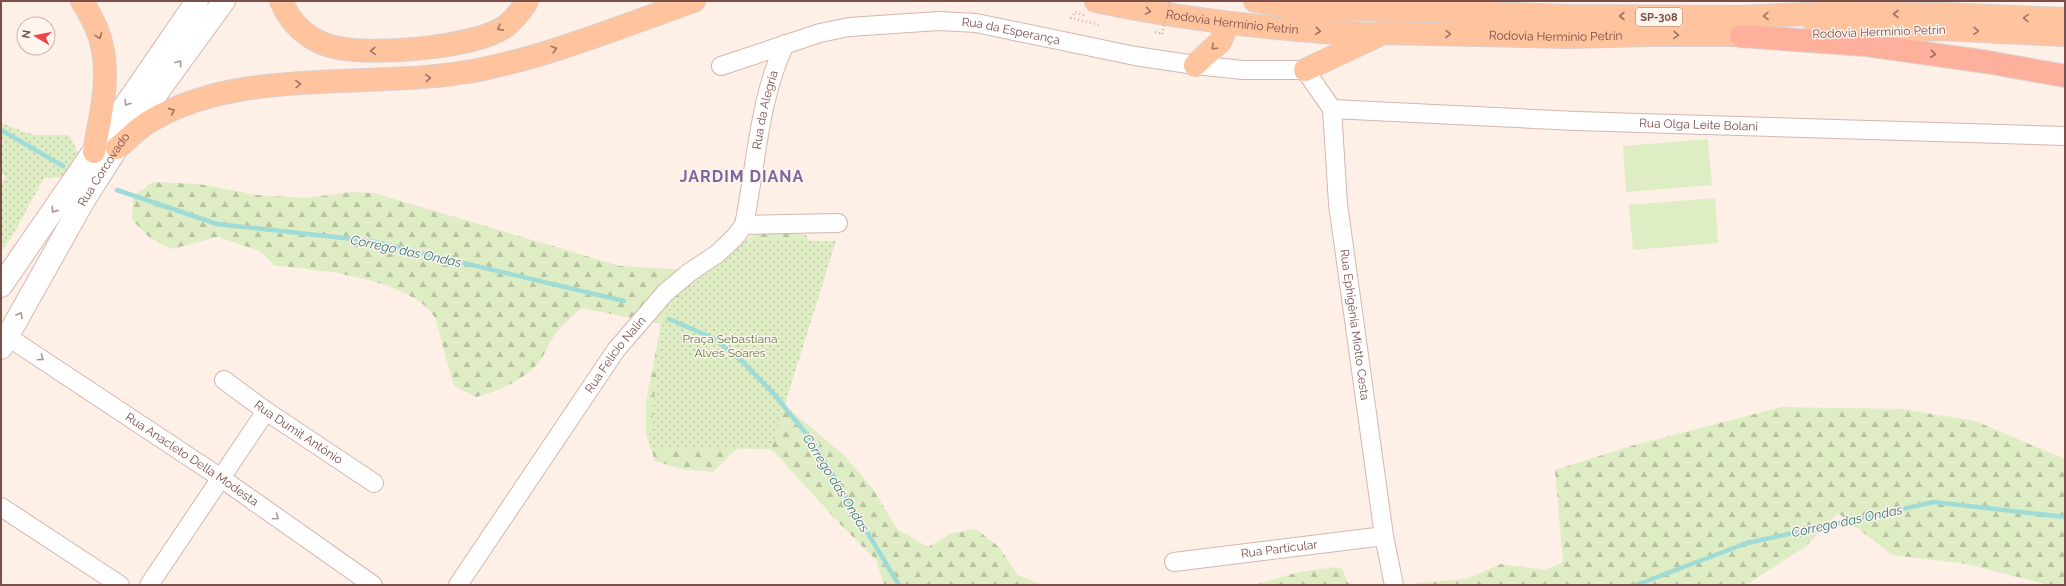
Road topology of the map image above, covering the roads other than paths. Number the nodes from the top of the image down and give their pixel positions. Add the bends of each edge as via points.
1 (82, 1) edge
2 (197, 1) edge
3 (224, 1) edge
4 (281, 1) edge
5 (527, 1) edge
6 (694, 1) edge
7 (1096, 1) edge
8 (1255, 1) edge
9 (1371, 5) edge
10 (2065, 19) edge
11 (1228, 24) junction
12 (1384, 33) junction
13 (1741, 36) junction
14 (2065, 36) edge
15 (785, 44) junction
16 (1195, 65) junction
17 (720, 66) dead end
18 (1305, 70) junction
19 (2065, 76) edge
20 (1332, 109) junction
21 (2065, 136) edge
22 (117, 148) junction
23 (94, 152) junction
24 (838, 223) dead end
25 (744, 225) junction
26 (1, 286) edge
27 (5, 343) edge
28 (224, 380) dead end
29 (266, 411) junction
30 (221, 478) junction
31 (374, 483) dead end
32 (1, 507) edge
33 (1384, 536) junction
34 (1174, 562) dead end
35 (1393, 578) edge
36 (120, 585) edge
37 (149, 585) edge
38 (373, 585) edge
39 (458, 585) edge

1 -> 23 main road via 91,15 102,46 103,100
2 -> 23 street, Rua Corcovado
22 -> 3 street, Rua Corcovado
5 -> 4 main road via 503,28 477,38 447,46 363,52 330,46 305,34 287,15
22 -> 6 main road via 151,120 216,95 251,87 433,77 484,69 553,50
7 -> 11 main road, Rodovia Hermínio Petrin / SP-308
8 - 9 main road, Rodovia Hermínio Petrin / SP-308 via 1311,10
10 -> 9 main road, Rodovia Hermínio Petrin / SP-308 via 1918,14 1740,18 1567,16
11 -> 12 main road, Rodovia Hermínio Petrin / SP-308 via 1358,35
11 -> 16 main road via 1220,42
12 -> 13 main road, Rodovia Hermínio Petrin / SP-308 via 1567,37 1651,34
12 - 18 main road
13 -> 14 main road, Rodovia Hermínio Petrin / SP-308 via 1940,29
13 -> 19 highway via 1867,45
15 - 16 street, Rua da Esperança via 849,27 939,21 976,23 1135,56
15 - 17 street, Rua da Esperança
15 - 25 street, Rua da Alegria via 774,68
16 - 18 street, Rua da Esperança via 1243,70
18 - 20 street
20 - 21 street, Rua Olga Leite Bolani via 1576,121
20 - 33 street, Rua Ephigênia Miotto Cesta via 1338,204
27 -> 22 street, Rua Corcovado via 84,200
23 -> 26 street, Rua Corcovado
24 - 25 street
25 - 39 street, Rua Felício Nalin via 735,238 670,289 637,323 616,350
27 -> 30 street, Rua Anacleto Della Modesta
28 - 29 street, Rua Dumit Antônio
29 - 30 street
29 - 31 street, Rua Dumit Antônio
30 - 37 street
30 -> 38 street, Rua Anacleto Della Modesta
32 - 36 street
33 - 34 street, Rua Particular
33 - 35 street, Rua Ephigênia Miotto Cesta

